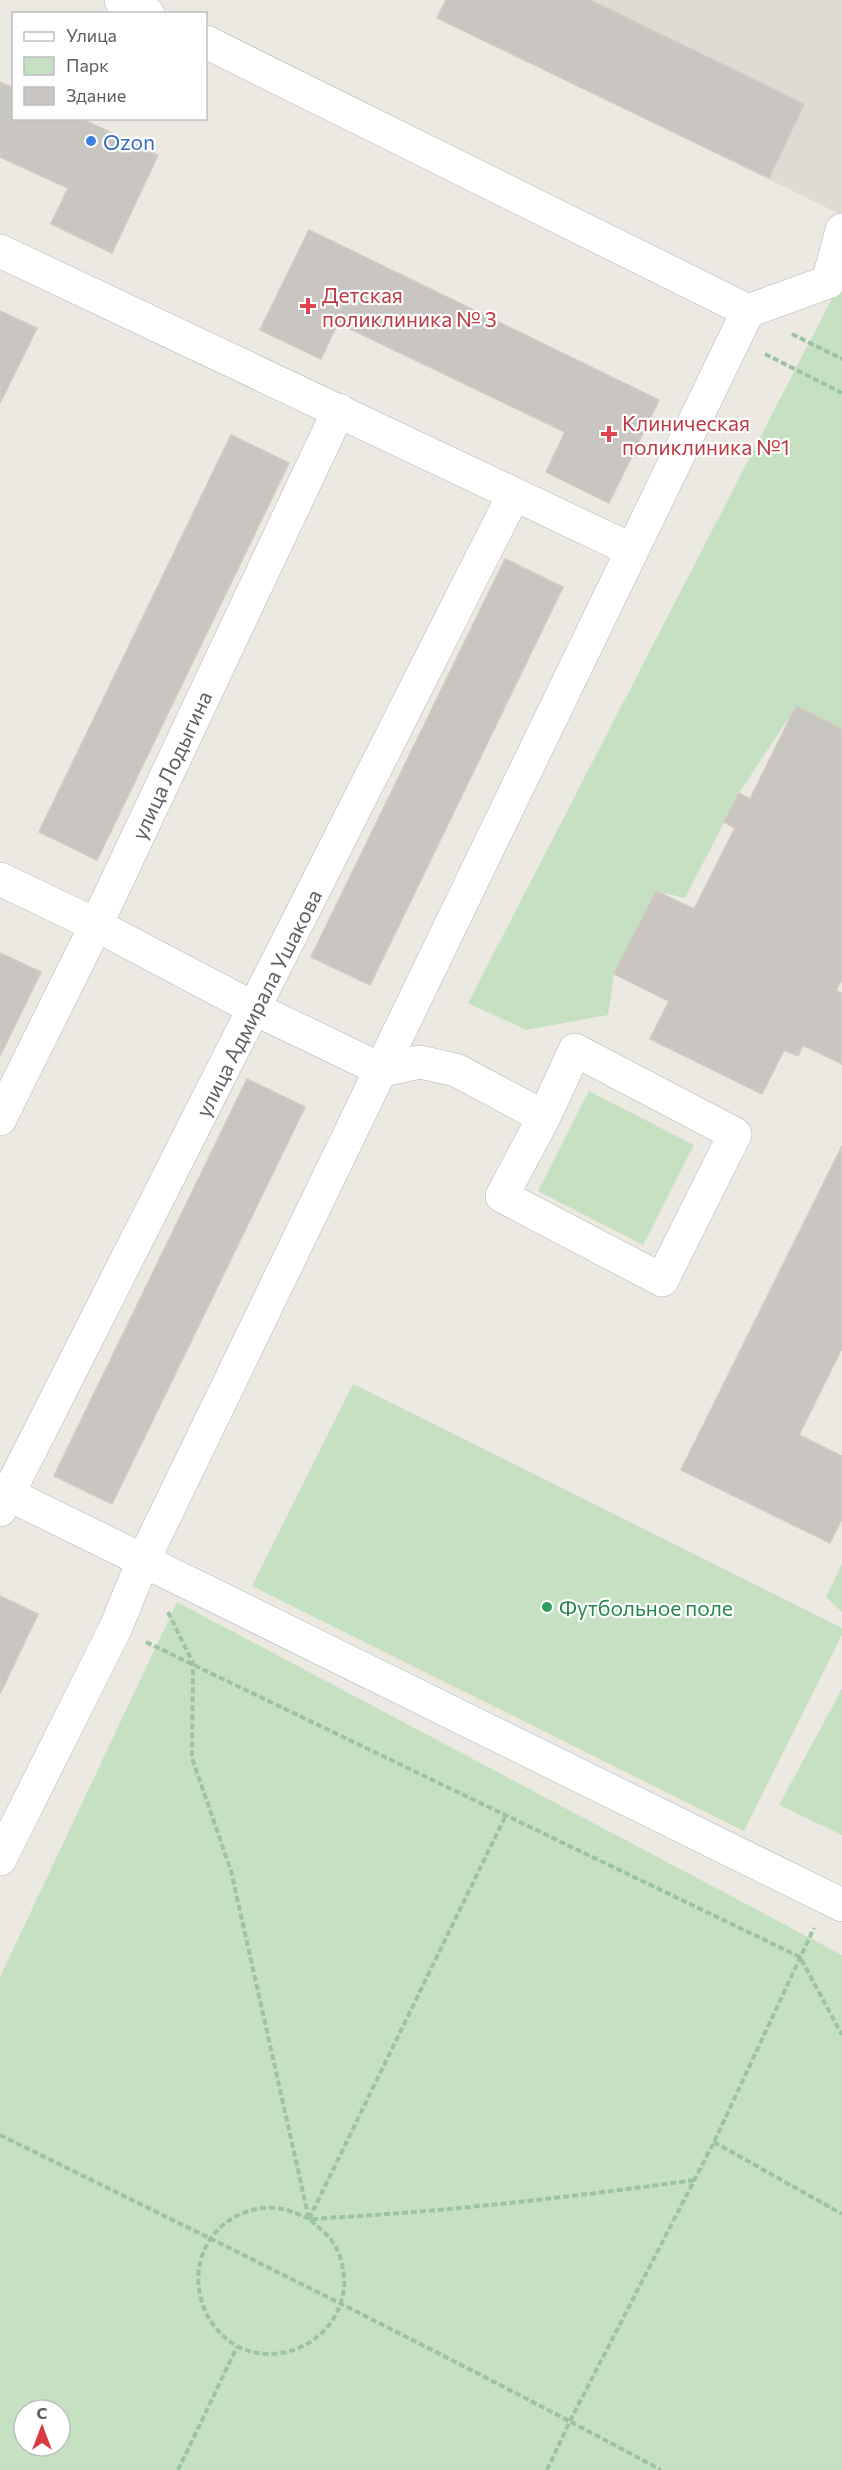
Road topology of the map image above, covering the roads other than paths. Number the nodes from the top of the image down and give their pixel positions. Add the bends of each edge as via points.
1 (121, 0) edge
2 (144, 12) edge
3 (207, 43) edge
4 (842, 230) edge
5 (0, 250) edge
6 (741, 325) junction
7 (339, 410) junction
8 (514, 494) junction
9 (632, 550) junction
10 (0, 879) edge
11 (96, 925) junction
12 (255, 1009) junction
13 (382, 1070) junction
14 (544, 1117) junction
15 (0, 1119) edge
16 (3, 1498) edge
17 (143, 1561) junction
18 (0, 1859) edge
19 (835, 1901) edge

1 - 2 street
3 - 6 street
4 - 6 street via 828,282
5 - 7 street
6 - 9 street
7 - 8 street
7 - 11 street, улица Лодыгина
8 - 9 street
8 - 12 street, улица Адмирала Ушакова
9 - 13 street
10 - 11 street
11 - 12 street
11 - 15 street, улица Лодыгина
12 - 13 street
12 - 16 street, улица Адмирала Ушакова
13 - 14 street via 420,1062 456,1070
13 - 17 street
14 - 14 street via 575,1050 735,1134 662,1280 502,1196
16 - 17 street
17 - 18 street via 116,1627
17 - 19 street

